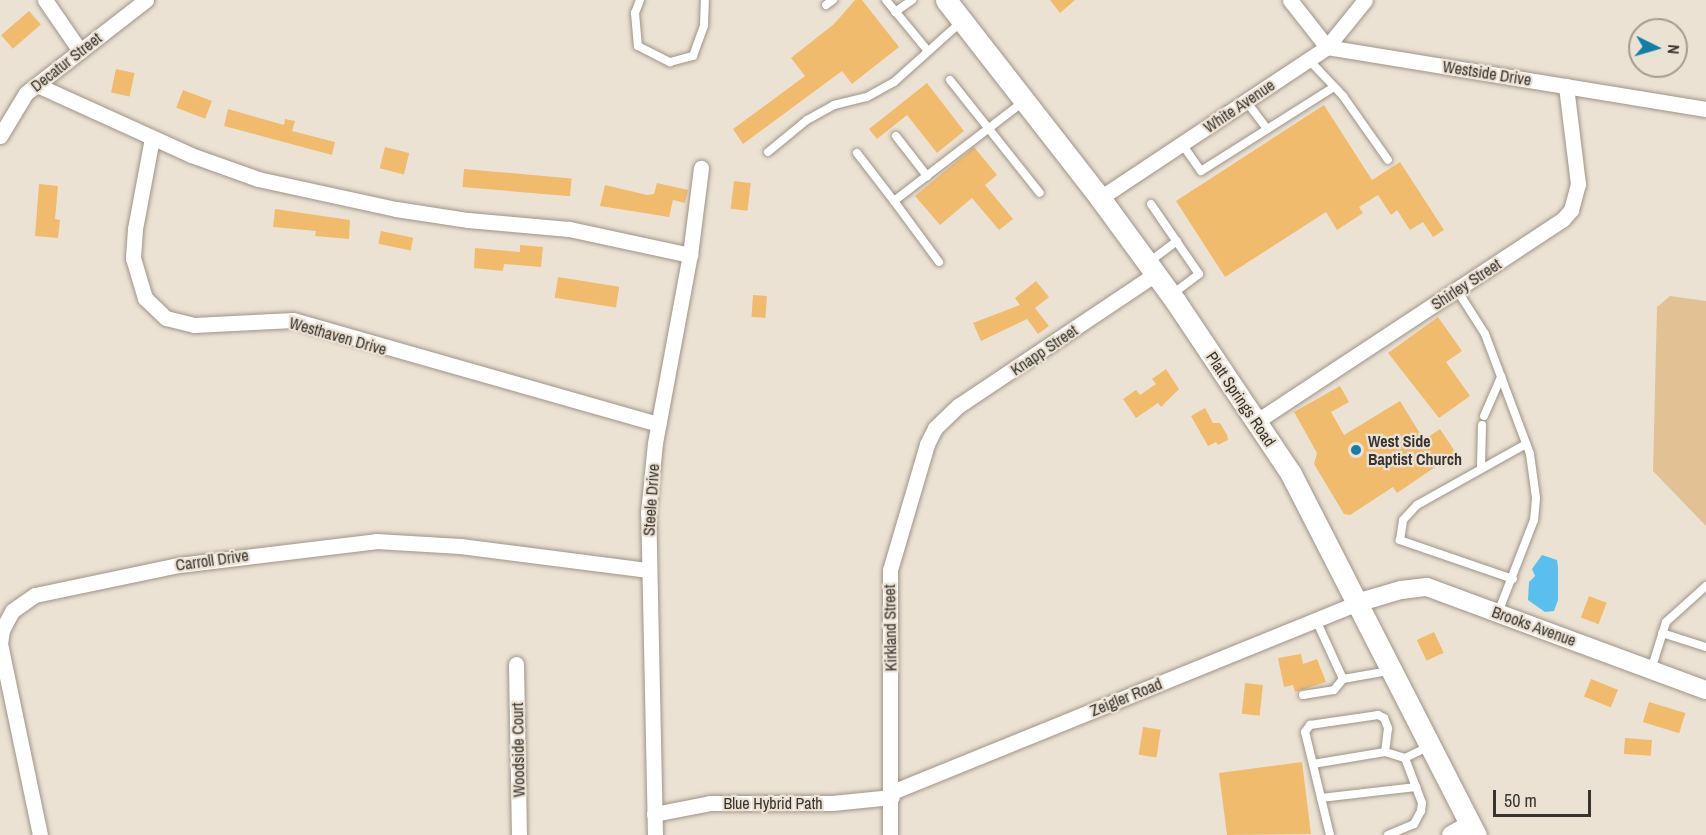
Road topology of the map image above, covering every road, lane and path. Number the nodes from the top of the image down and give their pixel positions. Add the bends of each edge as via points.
1 (45, 0) edge
2 (146, 0) edge
3 (640, 0) edge
4 (705, 0) edge
5 (886, 0) edge
6 (912, 0) edge
7 (1290, 0) edge
8 (1365, 0) edge
9 (949, 1) edge
10 (896, 12) junction
11 (962, 21) junction
12 (1328, 47) junction
13 (80, 51) junction
14 (928, 51) junction
15 (1309, 60) junction
16 (950, 80) dead end
17 (37, 85) junction
18 (1566, 86) junction
19 (1334, 87) junction
20 (1024, 101) junction
21 (1246, 101) junction
22 (1706, 108) edge
23 (989, 128) junction
24 (1267, 129) junction
25 (0, 136) edge
26 (896, 136) dead end
27 (153, 138) junction
28 (1182, 144) junction
29 (768, 152) dead end
30 (857, 153) dead end
31 (1388, 160) dead end
32 (701, 168) dead end
33 (927, 176) junction
34 (1040, 194) dead end
35 (1100, 198) junction
36 (894, 201) junction
37 (1151, 204) dead end
38 (1177, 241) junction
39 (690, 255) junction
40 (939, 262) dead end
41 (1151, 268) junction
42 (1457, 290) junction
43 (1171, 295) junction
44 (1501, 377) junction
45 (1254, 423) junction
46 (658, 424) junction
47 (935, 428) joint
48 (1526, 444) junction
49 (1481, 466) junction
50 (648, 570) junction
51 (1513, 579) junction
52 (1706, 586) edge
53 (1360, 602) junction
54 (1498, 613) junction
55 (1316, 620) junction
56 (1662, 633) junction
57 (1706, 647) edge
58 (516, 664) dead end
59 (1394, 670) junction
60 (1652, 670) junction
61 (1343, 680) junction
62 (1706, 690) edge
63 (1303, 695) dead end
64 (1431, 745) junction
65 (1385, 752) junction
66 (1405, 758) junction
67 (1313, 764) junction
68 (1416, 787) junction
69 (892, 794) junction
70 (1321, 798) junction
71 (654, 814) junction
72 (1473, 830) edge
73 (1392, 834) edge
74 (40, 835) edge
75 (519, 835) edge
76 (655, 835) edge
77 (890, 835) edge
78 (1330, 835) edge
79 (1452, 835) edge

1 - 13 street
2 - 13 street, Decatur Street
3 - 4 lane via 635,13 638,46 670,62 693,56 704,25
5 - 10 lane
6 - 10 lane
7 - 12 street
8 - 12 street, White Avenue
9 - 11 main road, Platt Springs Road
10 - 14 lane
11 - 14 lane
11 - 20 main road, Platt Springs Road
12 - 15 street, White Avenue
12 - 18 street, Westside Drive
13 - 17 street, Decatur Street
14 - 29 lane via 894,82 867,97 834,105 807,120
15 - 19 lane
15 - 21 street, White Avenue
16 - 23 lane
17 - 25 street, Decatur Street via 17,104
17 - 27 street
18 - 22 street, Westside Drive
18 - 42 street, Shirley Street via 1578,184 1571,210 1557,224
19 - 24 lane
19 - 31 lane
20 - 23 lane
20 - 35 main road, Platt Springs Road
21 - 24 lane
21 - 28 street, White Avenue
23 - 33 lane
23 - 34 lane
24 - 28 lane via 1201,171
26 - 33 lane
27 - 39 street via 231,171 269,181 407,211 569,229
27 - 46 street, Westhaven Drive via 133,258 146,298 166,318 194,325 293,320
28 - 35 street, White Avenue
30 - 36 lane
32 - 39 street, Steele Drive
33 - 36 lane
35 - 41 main road, Platt Springs Road
36 - 40 lane
37 - 38 lane
38 - 41 lane
38 - 43 lane via 1199,273
39 - 46 street, Steele Drive
41 - 43 main road, Platt Springs Road
41 - 47 street, Knapp Street via 958,406
42 - 44 lane via 1485,334
42 - 45 street, Shirley Street
43 - 45 main road, Platt Springs Road
44 - 48 lane
44 - 49 lane via 1483,420
45 - 53 main road, Platt Springs Road via 1291,474
46 - 50 street, Steele Drive via 648,513
47 - 69 street, Kirkland Street via 890,570
48 - 49 lane
48 - 51 lane via 1536,498 1534,520
49 - 51 lane via 1417,505 1403,520 1400,540
50 - 71 street, Steele Drive
50 - 74 street, Carroll Drive via 460,546 376,541 179,565 35,595 12,611 2,630 0,645
51 - 54 lane
52 - 56 lane via 1666,622
53 - 54 street, Brooks Avenue via 1427,587
53 - 55 street, Zeigler Road
53 - 59 main road, Platt Springs Road
54 - 60 street, Brooks Avenue
55 - 61 lane
55 - 69 street, Zeigler Road
56 - 57 lane
56 - 60 lane
58 - 75 street, Woodside Court
59 - 61 lane
59 - 64 main road, Platt Springs Road
60 - 62 street, Brooks Avenue
61 - 63 lane via 1334,690
64 - 66 lane
64 - 72 main road, Platt Springs Road
65 - 66 lane
65 - 67 lane
65 - 67 lane via 1388,728 1378,714 1310,725 1305,732
66 - 68 lane
67 - 70 lane
68 - 70 lane
68 - 73 lane via 1421,812 1414,824
69 - 71 street, Blue Hybrid Path via 832,803 710,803
69 - 77 street, Kirkland Street
70 - 78 lane
71 - 76 street, Steele Drive
72 - 79 street

